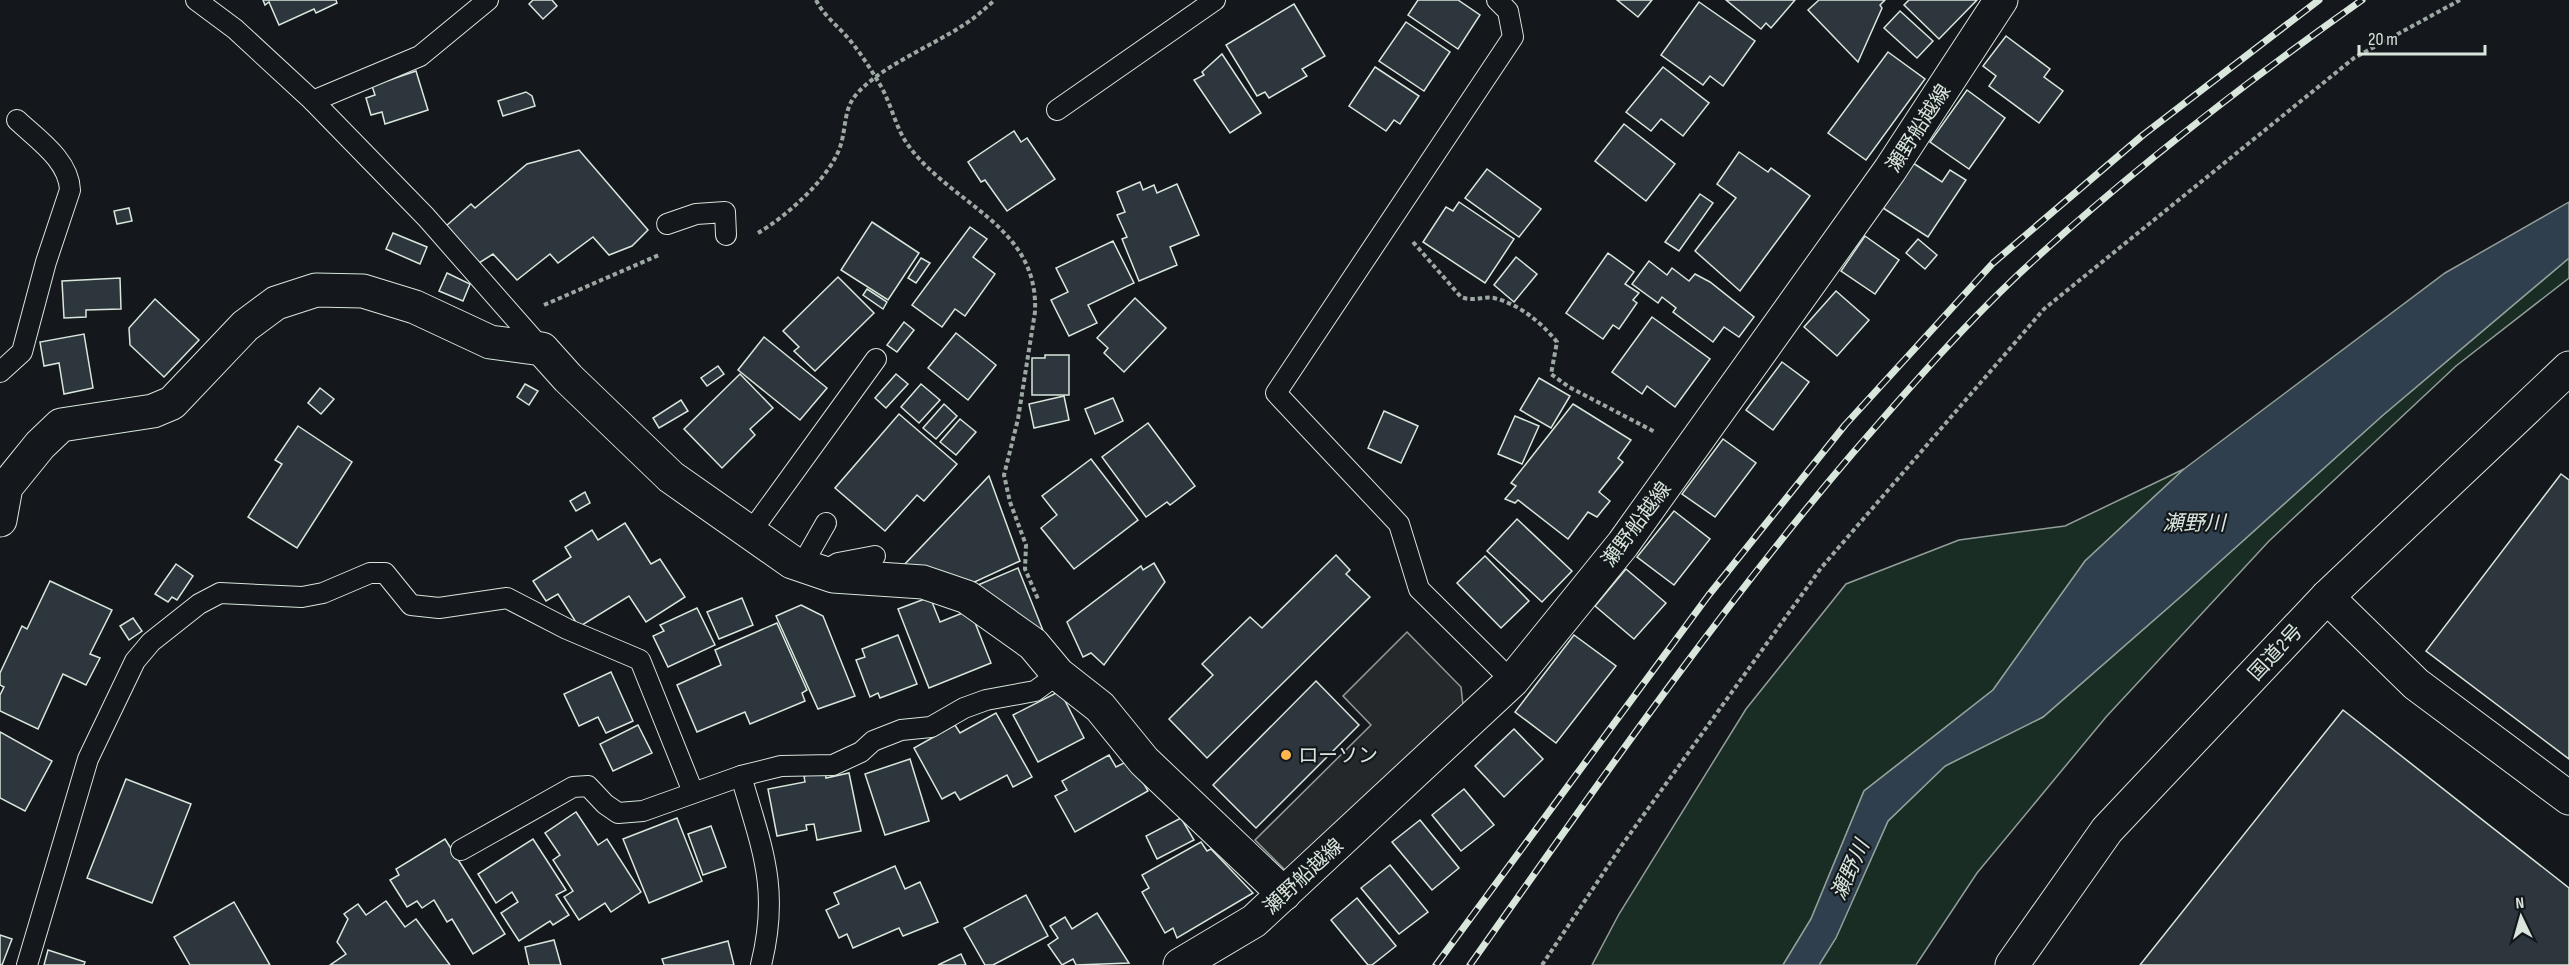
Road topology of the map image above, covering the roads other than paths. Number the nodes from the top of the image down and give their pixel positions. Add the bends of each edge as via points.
1 (196, 0) edge
2 (488, 0) edge
3 (1215, 0) edge
4 (1497, 0) edge
5 (2001, 0) edge
6 (313, 101) junction
7 (1057, 110) dead end
8 (17, 120) dead end
9 (667, 224) dead end
10 (726, 236) road end
11 (542, 349) junction
12 (876, 359) dead end
13 (2569, 368) edge
14 (0, 372) edge
15 (3, 488) edge
16 (0, 520) edge
17 (826, 523) dead end
18 (750, 533) junction
19 (875, 556) dead end
20 (813, 569) junction
21 (2326, 597) junction
22 (1058, 674) junction
23 (1512, 681) junction
24 (741, 776) junction
25 (693, 792) junction
26 (2569, 798) edge
27 (461, 850) dead end
28 (1284, 894) junction
29 (27, 965) edge
30 (761, 965) edge
31 (1180, 965) edge
32 (2012, 965) edge

1 - 6 lane via 236,29
2 - 6 lane via 420,56
3 - 7 lane
4 - 23 lane via 1508,11 1513,37 1276,393 1399,524 1419,589
5 - 23 main road, 瀬野船越線 via 1890,170 1690,451 1623,544
6 - 11 lane via 426,217
8 - 14 lane via 61,163 70,179 70,190 22,352
9 - 10 lane via 696,214 725,212
11 - 15 main road via 490,342 415,308 363,291 316,290 276,303 245,326 172,403 153,411 60,425
11 - 18 main road via 671,477
12 - 18 lane
13 - 21 main road, 国道2号
15 - 16 main road
17 - 20 lane
18 - 20 main road via 792,562
19 - 20 lane
20 - 22 main road via 833,576 923,582 967,597 1033,644
21 - 26 main road via 2416,684
21 - 32 main road, 国道2号 via 2107,830
22 - 24 lane via 1035,691 986,699 931,727 901,730 873,741 861,752 833,765 781,766
22 - 28 main road via 1100,707 1144,760
23 - 28 main road, 瀬野船越線
24 - 25 lane
24 - 30 lane via 770,886 768,931
25 - 27 lane via 643,812 618,813 588,786 573,787
25 - 29 lane via 640,660 507,598 439,608 411,605 385,573 370,573 302,597 220,593 171,625 135,661 88,759
28 - 31 main road, 瀬野船越線 via 1254,921

